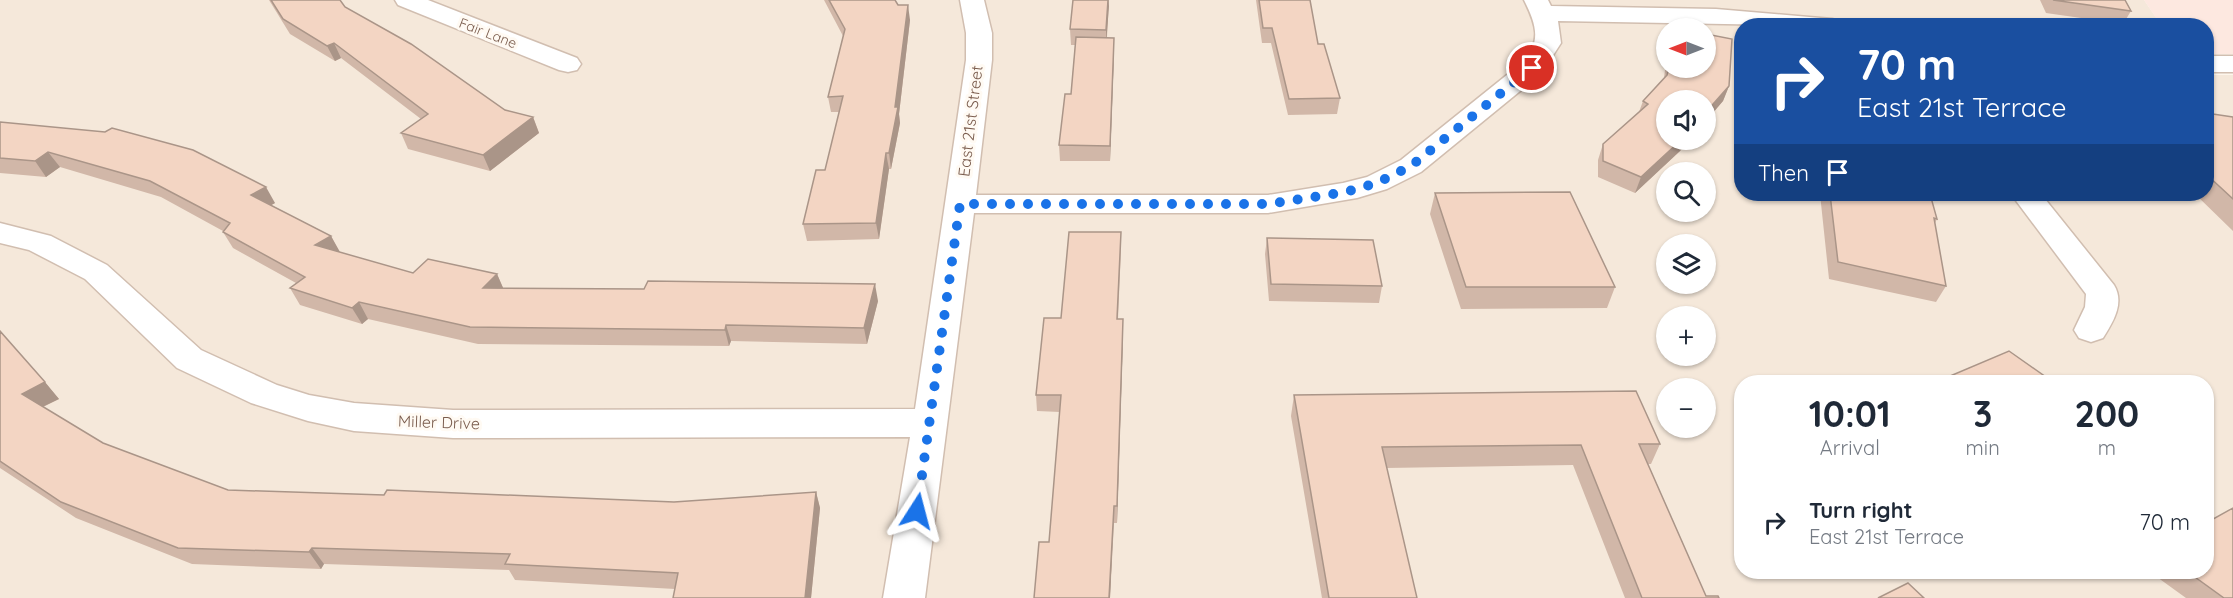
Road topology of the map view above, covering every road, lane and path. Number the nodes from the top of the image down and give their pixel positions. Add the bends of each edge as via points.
1 (407, 0) edge
2 (972, 0) edge
3 (1540, 6) edge
4 (1739, 18) edge
5 (568, 64) dead end
6 (2214, 64) edge
7 (2233, 64) edge
8 (2031, 201) edge
9 (960, 204) junction
10 (0, 233) edge
11 (2091, 330) dead end
12 (931, 423) junction
13 (904, 598) edge

1 - 5 street, Fair Lane
2 - 9 street, East 21st Street via 979,33 979,60
3 - 4 street
3 - 9 street via 1551,40 1544,55 1411,166 1377,183 1322,197 1268,204
6 - 7 street
8 - 11 street via 2102,293 2102,307
9 - 12 street, East 21st Street
10 - 12 street, Miller Drive via 40,243 96,272 189,359 264,394 308,408 354,417 453,424
12 - 13 street, East 21st Street

